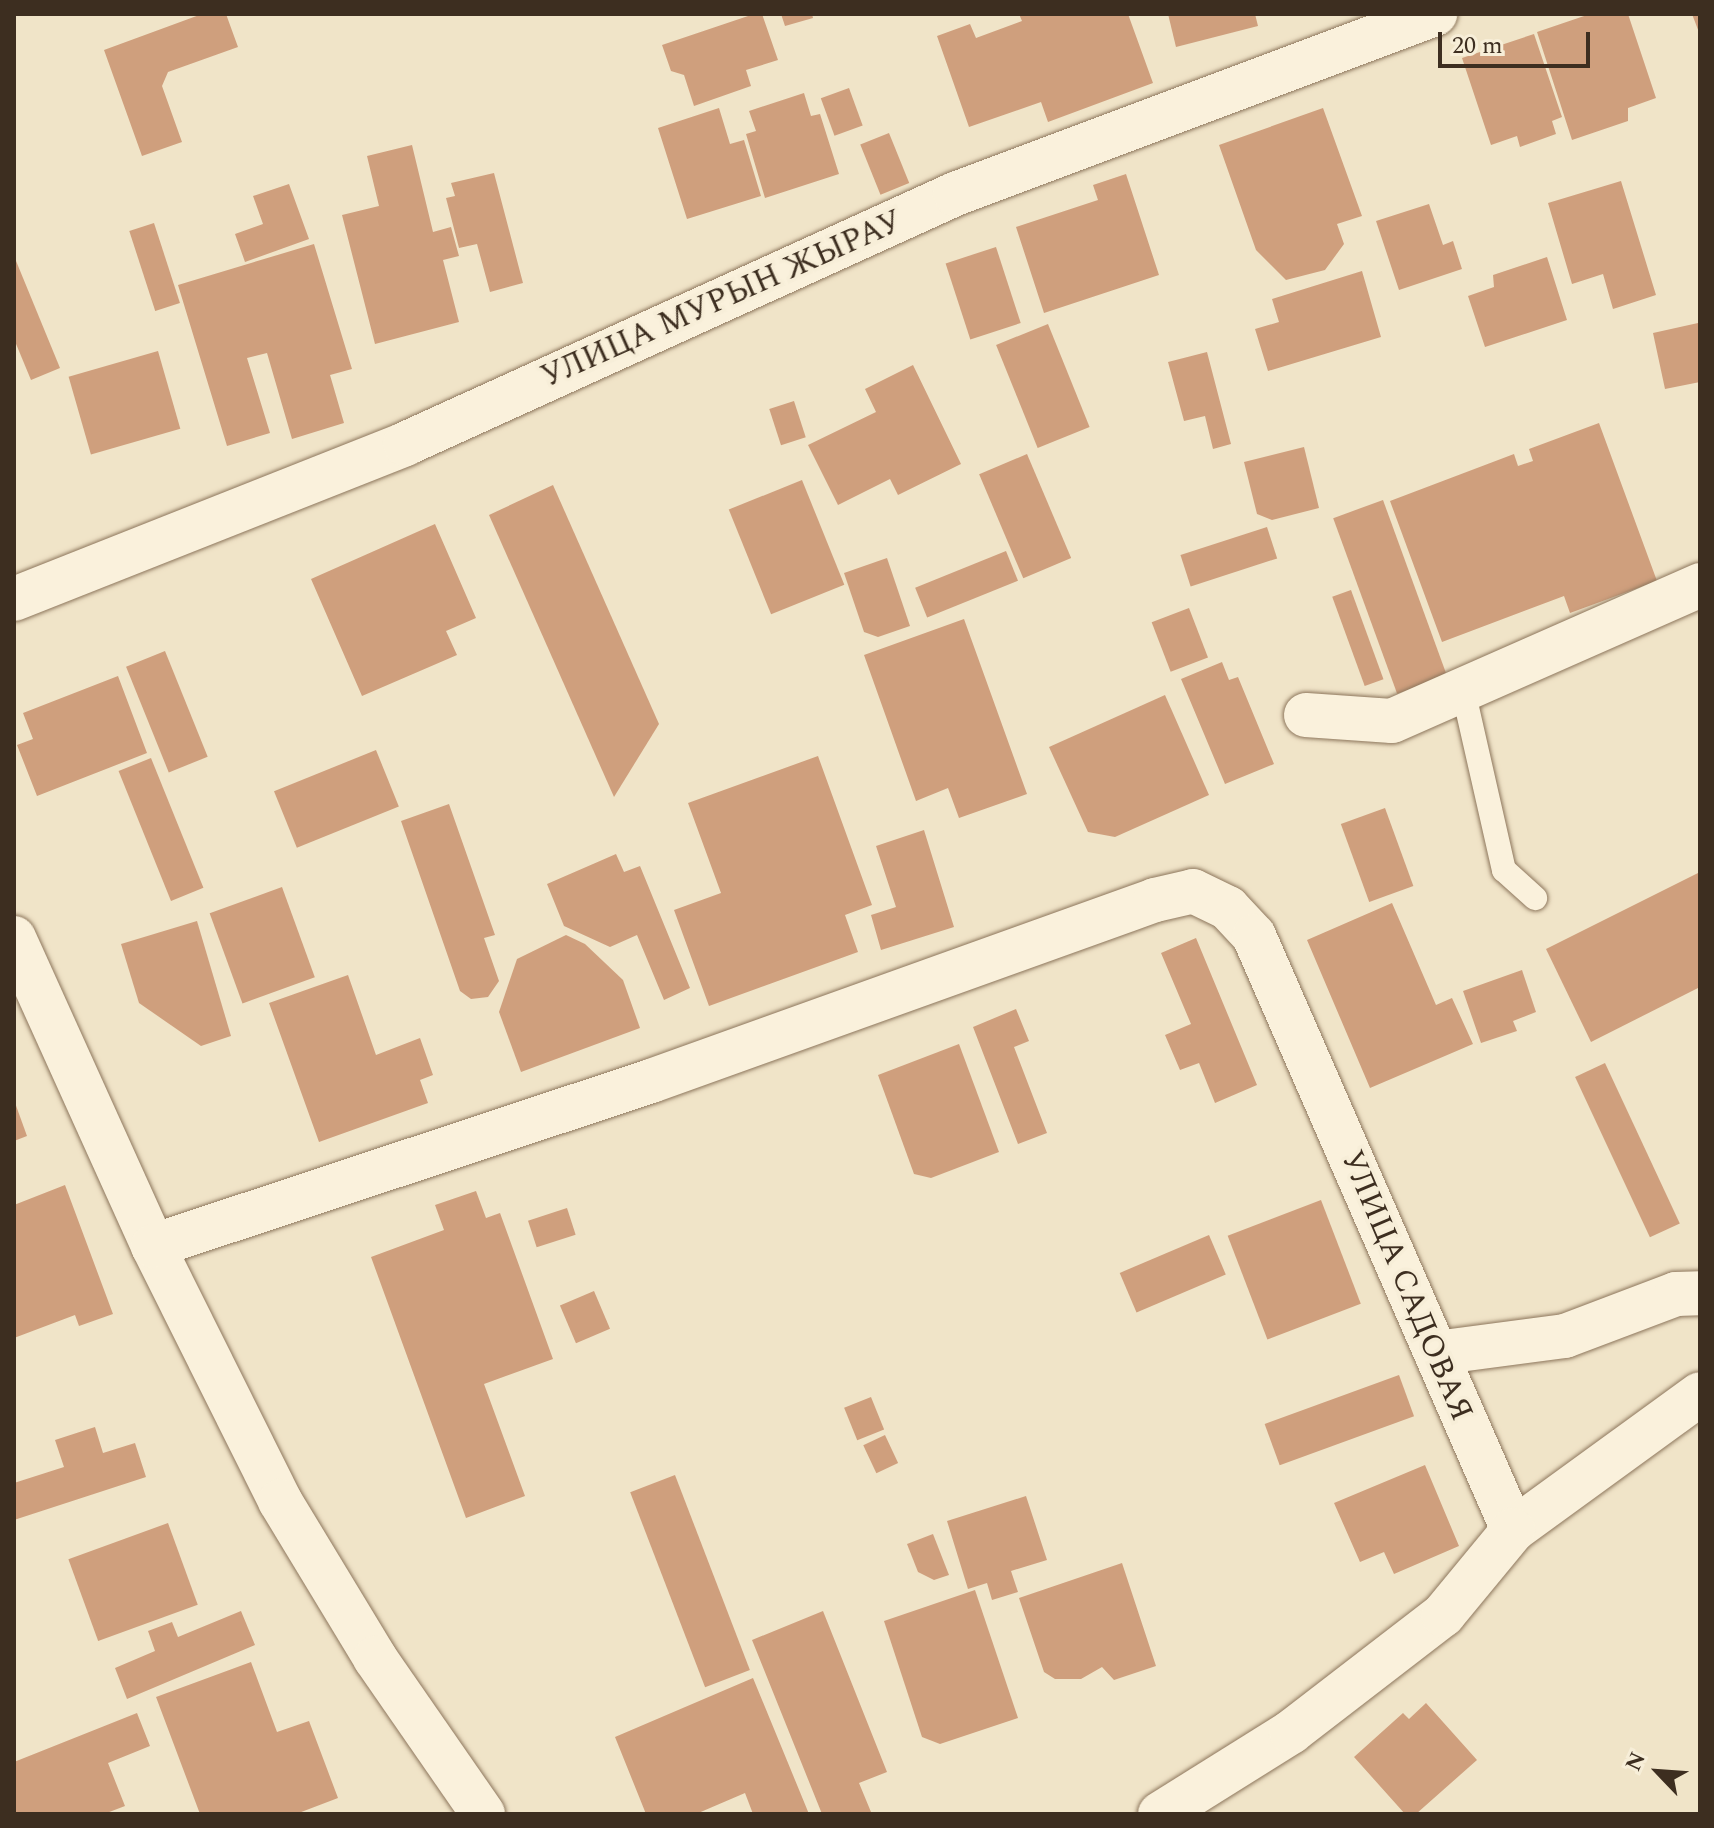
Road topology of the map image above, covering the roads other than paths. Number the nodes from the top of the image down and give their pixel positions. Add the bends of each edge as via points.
1 (1435, 14) edge
2 (1700, 585) edge
3 (14, 599) edge
4 (1463, 690) junction
5 (1306, 715) dead end
6 (1535, 898) dead end
7 (14, 938) edge
8 (153, 1246) junction
9 (1692, 1288) edge
10 (1436, 1353) junction
11 (1700, 1394) edge
12 (1513, 1530) junction
13 (483, 1814) edge
14 (1160, 1814) edge

1 - 3 street, УЛИЦА МУРЫН ЖЫРАУ via 955,194 405,444
2 - 4 street
4 - 5 street via 1392,721
4 - 6 lane via 1504,870
7 - 8 street
8 - 10 street, УЛИЦА САДОВАЯ via 651,1081 1155,900 1193,891 1228,908 1254,936
8 - 13 street via 280,1501 375,1658
9 - 10 street via 1565,1336
10 - 12 street, УЛИЦА САДОВАЯ
11 - 12 street
12 - 14 street via 1443,1615 1291,1732

